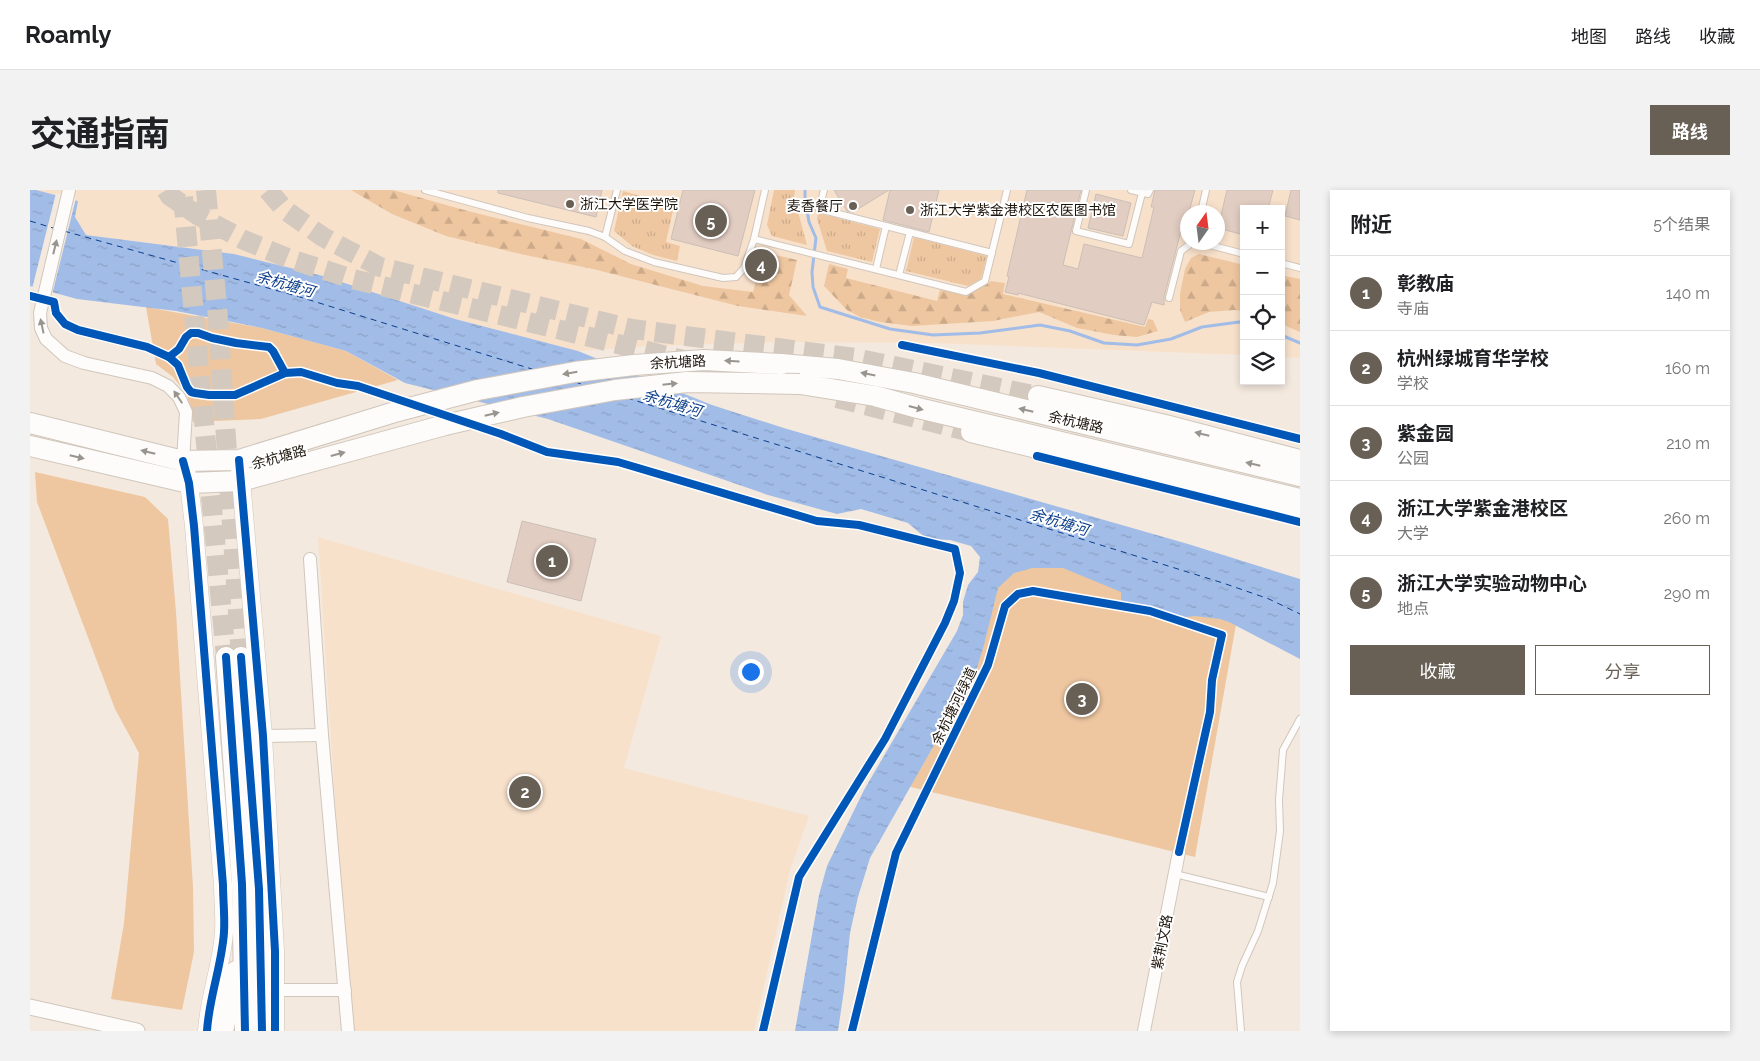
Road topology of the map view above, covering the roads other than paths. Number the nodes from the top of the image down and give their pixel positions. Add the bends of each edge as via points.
1 (69, 190) edge
2 (425, 190) edge
3 (617, 190) edge
4 (765, 190) edge
5 (824, 190) edge
6 (1007, 190) edge
7 (1086, 190) edge
8 (1131, 190) edge
9 (1150, 190) edge
10 (1206, 190) edge
11 (1142, 193) junction
12 (1203, 205) edge
13 (886, 226) junction
14 (910, 232) junction
15 (605, 236) junction
16 (754, 239) junction
17 (1225, 249) edge
18 (1182, 250) edge
19 (992, 253) junction
20 (1240, 253) edge
21 (1285, 264) edge
22 (1300, 268) edge
23 (876, 270) junction
24 (899, 275) junction
25 (1169, 298) dead end
26 (1038, 396) tunnel mouth
27 (30, 423) edge
28 (971, 432) tunnel mouth
29 (30, 446) edge
30 (239, 460) junction
31 (1300, 460) edge
32 (183, 461) junction
33 (1300, 476) edge
34 (241, 481) junction
35 (189, 483) junction
36 (1300, 499) edge
37 (1300, 512) edge
38 (310, 559) dead end
39 (1300, 719) edge
40 (322, 735) junction
41 (263, 736) junction
42 (1179, 852) dead end
43 (1176, 874) junction
44 (1269, 897) junction
45 (243, 933) junction
46 (345, 990) junction
47 (260, 994) junction
48 (30, 1007) edge
49 (224, 1030) edge
50 (137, 1031) edge
51 (245, 1031) edge
52 (262, 1031) edge
53 (275, 1031) edge
54 (348, 1031) edge
55 (1144, 1031) edge
56 (1241, 1031) edge

32 -> 1 street via 186,412 179,397 168,386 152,378 65,356 46,339 41,328 43,294
2 - 15 lane
3 - 15 lane
4 - 16 lane
5 - 13 lane via 819,209
6 - 19 lane
7 - 11 lane via 1076,231 1130,244
8 - 11 lane
9 - 11 lane via 1148,194
10 - 12 lane
13 - 14 lane
13 - 23 lane
14 - 19 lane
14 - 24 lane
15 - 16 lane via 625,251 654,262 723,278 736,277 744,268
16 - 23 lane
17 - 20 lane
18 - 25 lane
19 - 24 lane via 985,282 966,292
21 - 22 lane
23 - 24 lane
31 -> 26 main road
32 -> 27 main road, 余杭塘路
28 - 37 main road
29 -> 35 main road, 余杭塘路
30 - 32 main road, 余杭塘路
33 -> 30 main road, 余杭塘路, bridge via 914,383 838,369 704,360 575,372 478,390
30 - 34 main road
32 - 35 main road
34 - 35 main road, 余杭塘路
34 -> 36 main road, 余杭塘路, bridge via 445,425 524,407 615,390 687,382 800,384 875,396
34 - 41 main road
35 - 49 main road via 223,885 224,932 208,1016
38 - 40 street
39 - 44 lane via 1283,750 1280,831
40 - 41 street
40 - 46 street
41 - 47 main road via 275,951
42 - 43 street, 紫荆文路
43 - 44 lane
43 - 55 street, 紫荆文路
44 - 56 lane via 1238,982
45 - 47 main road
45 - 47 main road via 234,657 259,889
45 - 49 main road
46 - 47 street
46 - 54 street
47 - 49 main road
47 - 51 main road
47 - 52 main road
47 - 53 main road
48 - 50 street

